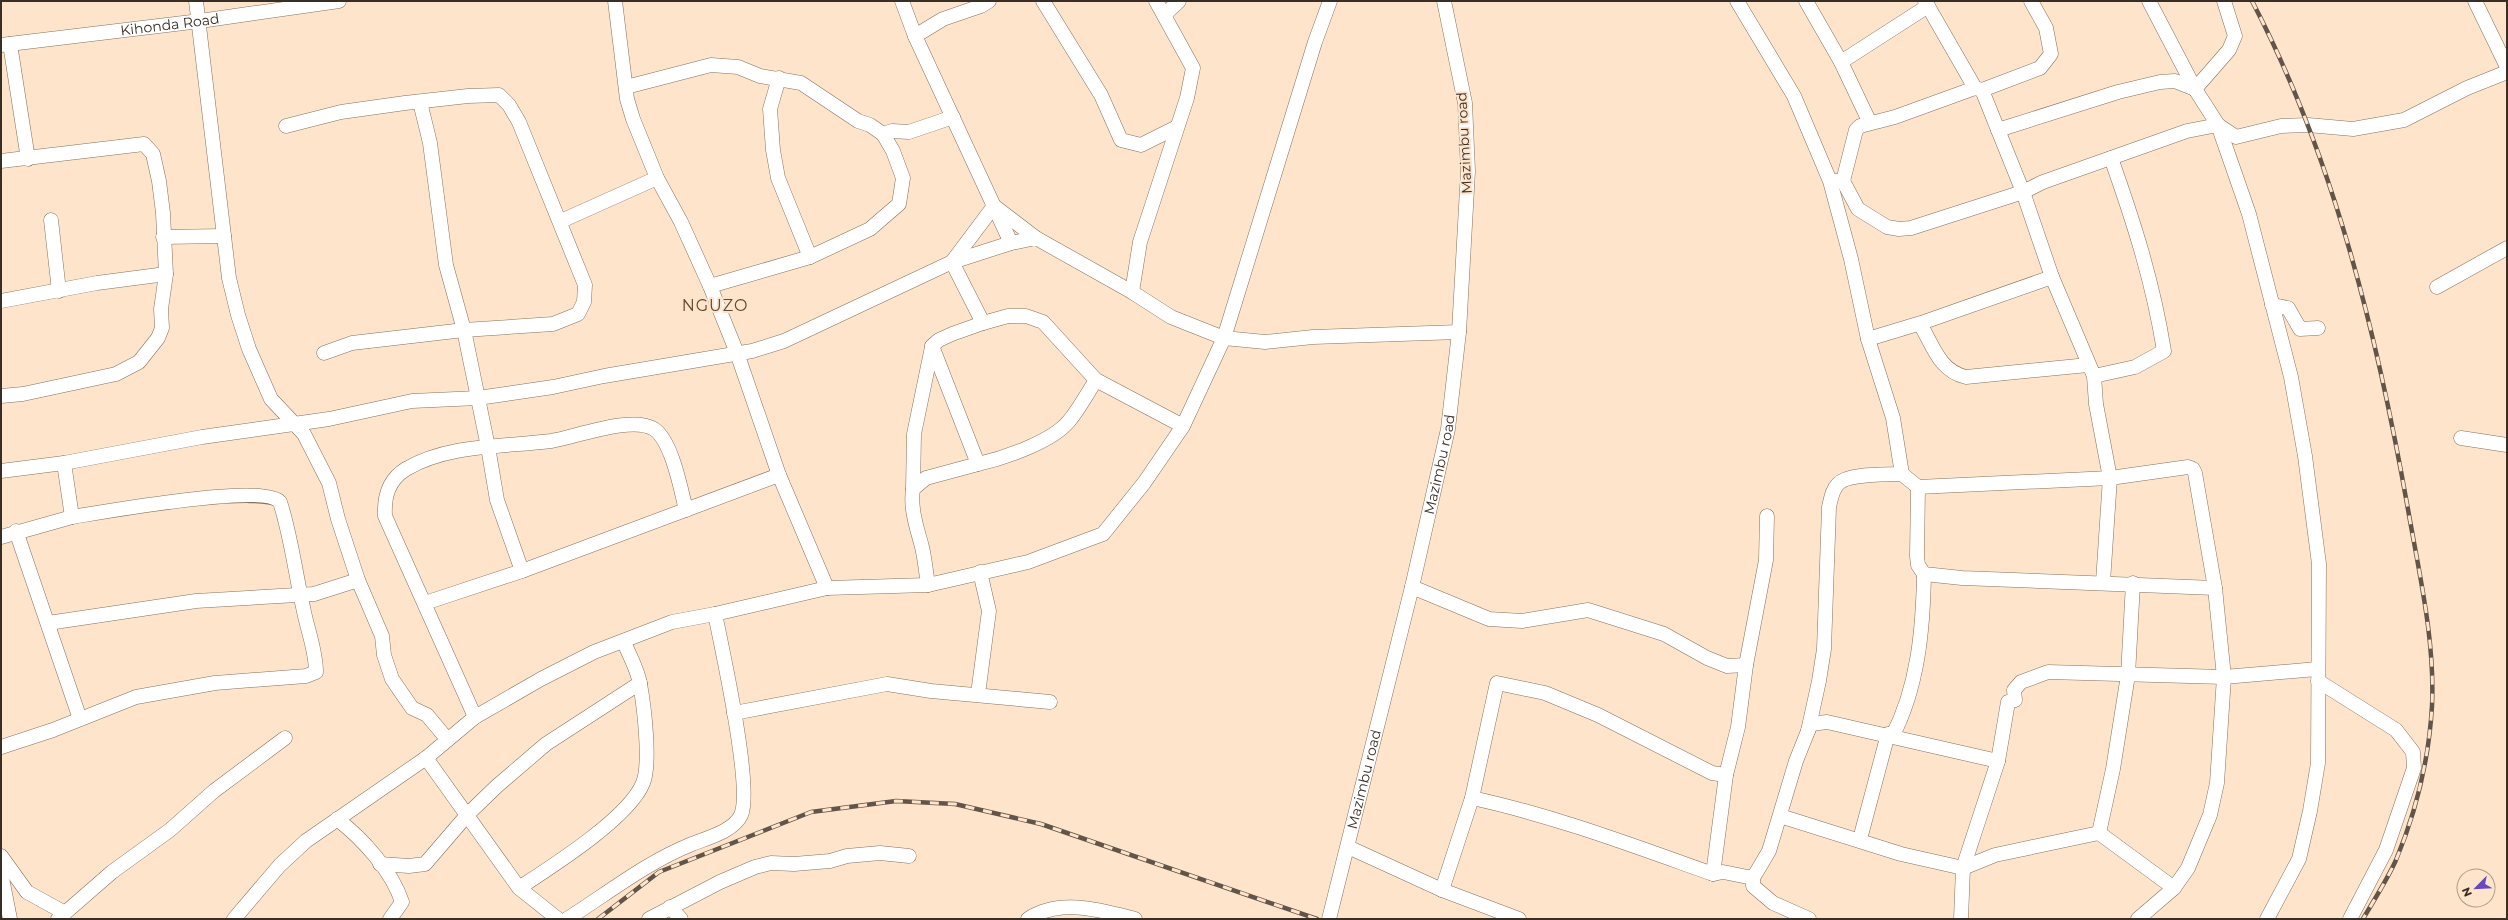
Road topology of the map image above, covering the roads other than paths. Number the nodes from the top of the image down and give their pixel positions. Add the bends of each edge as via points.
1 (196, 1) edge
2 (339, 1) edge
3 (615, 1) edge
4 (902, 1) edge
5 (989, 1) edge
6 (1043, 1) edge
7 (1156, 1) edge
8 (1179, 1) edge
9 (1330, 1) edge
10 (1444, 1) edge
11 (1737, 1) edge
12 (1806, 1) edge
13 (2031, 1) edge
14 (2149, 1) edge
15 (2224, 1) edge
16 (2475, 1) edge
17 (1926, 4) edge
18 (287, 5) edge
19 (1165, 14) junction
20 (200, 21) junction
21 (916, 36) junction
22 (6, 44) edge
23 (1841, 62) junction
24 (2507, 67) edge
25 (2507, 72) edge
26 (779, 78) junction
27 (626, 87) junction
28 (1979, 89) junction
29 (2195, 89) junction
30 (420, 102) junction
31 (953, 117) junction
32 (1870, 123) junction
33 (2218, 125) junction
34 (286, 126) dead end
35 (1177, 127) junction
36 (1998, 130) junction
37 (883, 134) junction
38 (2111, 158) junction
39 (28, 159) junction
40 (1, 161) edge
41 (657, 178) junction
42 (1836, 181) junction
43 (2023, 192) junction
44 (994, 206) junction
45 (1837, 206) junction
46 (1858, 209) junction
47 (51, 220) dead end
48 (561, 221) junction
49 (1843, 228) junction
50 (224, 236) junction
51 (163, 237) junction
52 (1036, 238) junction
53 (1011, 243) junction
54 (2507, 248) edge
55 (810, 257) junction
56 (952, 262) junction
57 (166, 274) junction
58 (2052, 277) junction
59 (710, 286) junction
60 (2437, 287) dead end
61 (59, 291) junction
62 (1132, 292) junction
63 (1, 301) edge
64 (2272, 305) junction
65 (983, 324) junction
66 (1920, 324) junction
67 (2318, 328) dead end
68 (464, 330) junction
69 (1459, 332) junction
70 (1224, 338) junction
71 (1868, 339) junction
72 (932, 346) junction
73 (737, 353) junction
74 (324, 354) dead end
75 (2091, 370) junction
76 (1096, 380) junction
77 (1, 396) edge
78 (478, 398) junction
79 (271, 399) junction
80 (292, 423) junction
81 (1183, 426) junction
82 (266, 427) junction
83 (2461, 438) dead end
84 (2507, 445) edge
85 (488, 447) junction
86 (64, 463) junction
87 (978, 464) junction
88 (1, 471) edge
89 (1902, 474) junction
90 (778, 475) junction
91 (2110, 478) junction
92 (1918, 487) junction
93 (913, 489) junction
94 (686, 510) junction
95 (1768, 516) dead end
96 (72, 517) junction
97 (16, 531) junction
98 (1, 537) edge
99 (522, 571) junction
100 (980, 572) junction
101 (1924, 574) junction
102 (358, 580) junction
103 (2104, 582) junction
104 (2133, 584) junction
105 (928, 585) junction
106 (1412, 587) junction
107 (827, 588) junction
108 (2215, 588) junction
109 (300, 594) junction
110 (425, 603) junction
111 (715, 614) junction
112 (48, 623) junction
113 (624, 642) junction
114 (1746, 666) junction
115 (2128, 675) junction
116 (2318, 675) junction
117 (2224, 677) junction
118 (640, 683) junction
119 (978, 694) junction
120 (1050, 702) dead end
121 (734, 713) junction
122 (476, 717) junction
123 (80, 719) junction
124 (1808, 731) junction
125 (1890, 736) junction
126 (285, 738) dead end
127 (447, 739) junction
128 (1, 747) edge
129 (426, 758) junction
130 (1998, 761) junction
131 (1726, 775) junction
132 (1472, 798) junction
133 (468, 814) junction
134 (1780, 816) junction
135 (337, 819) junction
136 (2099, 833) junction
137 (1860, 839) junction
138 (1348, 847) junction
139 (1, 856) edge
140 (909, 856) dead end
141 (380, 864) junction
142 (1963, 868) junction
143 (1, 874) edge
144 (1713, 874) junction
145 (1753, 878) junction
146 (519, 888) junction
147 (2174, 888) junction
148 (1442, 890) junction
149 (670, 907) junction
150 (61, 916) edge
151 (10, 919) edge
152 (234, 919) edge
153 (390, 919) edge
154 (558, 919) edge
155 (568, 919) edge
156 (649, 919) edge
157 (681, 919) edge
158 (1028, 919) edge
159 (1135, 919) edge
160 (1329, 919) edge
161 (1519, 919) edge
162 (1809, 919) edge
163 (1961, 919) edge
164 (2138, 919) edge
165 (2267, 919) edge
166 (2350, 919) edge

1 - 20 street
2 - 18 street, Kihonda Road
3 - 27 street
4 - 21 street
5 - 21 street via 943,18
6 - 35 street via 1101,95 1121,140 1141,145
7 - 19 street
8 - 19 street
9 - 70 street via 1315,42
10 - 69 street, Mazimbu road via 1465,103 1468,164
11 - 42 street via 1794,96
12 - 23 street
13 - 28 street via 2046,28 2051,54 2040,68
14 - 29 street
15 - 29 street via 2235,36 2229,50
16 - 24 street
17 - 23 street
17 - 28 street
18 - 20 street, Kihonda Road
19 - 35 street via 1193,68 1187,98
20 - 22 street, Kihonda Road
20 - 50 street
21 - 31 street
22 - 39 street
23 - 32 street
25 - 33 street via 2467,88 2404,120 2360,128 2281,126 2236,137
26 - 27 street via 760,76 738,67 710,65
26 - 37 street via 801,83 858,121
26 - 55 street via 770,109 773,150 778,178
27 - 41 street via 633,119
28 - 32 street
28 - 36 street
29 - 33 street
29 - 36 street via 2175,81 2160,82 2118,92
30 - 34 street via 341,112
30 - 48 street via 499,95 509,105 519,122
30 - 68 street via 430,143 446,265
31 - 37 street via 908,132 892,131
31 - 44 street
32 - 42 street via 1856,130
33 - 38 street via 2187,131
33 - 64 street via 2249,214
35 - 62 street via 1140,242
36 - 43 street
37 - 55 street via 893,151 902,178 898,204 870,229
38 - 43 street
38 - 75 street via 2141,244 2156,303 2164,351 2135,367
39 - 40 street
39 - 51 street via 144,144 152,154 159,181
41 - 48 street
41 - 59 street via 681,222
42 - 45 street
42 - 46 street
43 - 46 street via 1911,228 1887,227
43 - 58 street
44 - 52 street
44 - 53 street
44 - 56 street
45 - 46 street
45 - 49 street
46 - 49 street
47 - 61 street
48 - 68 street via 586,284 584,302 578,314 553,324
49 - 71 street
50 - 51 street
50 - 79 street via 229,278 238,315
51 - 57 street
52 - 53 street
52 - 62 street
53 - 56 street
54 - 60 street
55 - 59 street
56 - 65 street
56 - 73 street via 784,341
57 - 61 street
57 - 77 street via 161,309 162,328 158,338 139,362 116,374 23,394
58 - 66 street
58 - 75 street
59 - 73 street
61 - 63 street
62 - 70 street via 1171,317
64 - 67 street via 2288,308 2300,329
64 - 116 street via 2291,377 2305,456 2319,564
65 - 72 street via 952,334
65 - 76 street via 1008,316 1026,316 1042,322
66 - 71 street
66 - 75 street via 1944,366 1956,375 1966,377
68 - 74 street via 352,343
68 - 78 street
69 - 70 street via 1313,337 1265,342
69 - 106 street, Mazimbu road via 1448,429
70 - 81 street
71 - 89 street via 1893,418
72 - 87 street
72 - 93 street via 914,434
73 - 78 street via 553,387
73 - 90 street
75 - 91 street
76 - 81 street
76 - 87 street via 1068,422 1040,442 1006,457
78 - 80 street via 412,401 329,419
78 - 85 street
79 - 80 street
79 - 82 street
80 - 82 street
80 - 102 street via 304,434 329,483
81 - 100 street via 1144,483 1103,534 1028,562
82 - 86 street
83 - 84 street
85 - 94 street via 552,441 616,427 646,425 664,440
85 - 99 street via 497,500
85 - 110 street via 439,456 405,470 390,485 384,498 385,516
86 - 88 street
86 - 96 street
87 - 93 street via 926,478
89 - 92 street
89 - 124 street via 1848,478 1839,483 1832,495 1829,507 1824,649
90 - 94 street
90 - 107 street
91 - 92 street
91 - 103 street
91 - 108 street via 2180,466 2193,469
92 - 101 street via 1917,556 1918,565
93 - 105 street via 911,500 914,520
94 - 99 street
95 - 114 street via 1766,560
96 - 97 street
96 - 109 street via 219,496 272,496 280,502 286,522
97 - 98 street
97 - 112 street
99 - 110 street
100 - 105 street
100 - 119 street via 989,611
101 - 103 street via 1962,578
101 - 125 street via 1924,604 1917,662 1903,715
102 - 109 street via 314,594
102 - 127 street via 382,636 384,656 392,679 412,708 427,714
103 - 104 street
104 - 108 street
104 - 115 street
105 - 107 street
106 - 114 street via 1489,619 1522,621 1588,610 1664,634 1727,666
106 - 138 street, Mazimbu road
107 - 111 street
108 - 117 street
109 - 112 street via 196,601
109 - 123 street via 316,658 316,672 306,676 215,683 168,690 136,697
110 - 122 street
111 - 113 street via 672,622
111 - 121 street
112 - 123 street
113 - 118 street
113 - 122 street via 594,652
114 - 131 street via 1738,727
115 - 117 street
115 - 130 street via 2048,672 2021,682 2014,690 2015,700 2008,702
115 - 136 street via 2113,769
116 - 117 street
116 - 165 street via 2318,763 2310,811 2299,859
116 - 166 street via 2396,730 2413,752 2414,768 2386,850
117 - 147 street via 2217,783 2211,809 2188,868
118 - 133 street via 546,744
118 - 146 street via 647,761 642,785 609,823
119 - 120 street
119 - 121 street via 887,684
121 - 155 street via 743,787 741,816 716,834 690,844 624,879
122 - 127 street
123 - 128 street
124 - 125 street via 1811,724 1823,721
124 - 134 street via 1796,761
125 - 130 street
125 - 137 street
126 - 150 street via 214,791 170,830 112,872
127 - 129 street
129 - 133 street
129 - 135 street
130 - 142 street
131 - 132 street via 1712,773 1598,715 1546,693 1497,683
131 - 144 street
132 - 144 street via 1510,806 1603,834
132 - 148 street
133 - 141 street via 425,864
133 - 146 street
134 - 137 street
134 - 145 street via 1769,851
135 - 141 street via 356,834
135 - 152 street via 306,841 280,866
136 - 142 street via 1994,855
136 - 147 street
137 - 142 street via 1864,843 1901,854
138 - 148 street
138 - 160 street, Mazimbu road
139 - 150 street via 27,892
140 - 149 street via 880,853 802,864 771,863 720,882
141 - 153 street via 397,887 402,902
142 - 163 street
143 - 151 street
144 - 145 street via 1724,872
145 - 162 street via 1753,886 1761,895
146 - 154 street
147 - 164 street
148 - 161 street
149 - 156 street
149 - 157 street
158 - 159 street via 1035,914 1067,906

